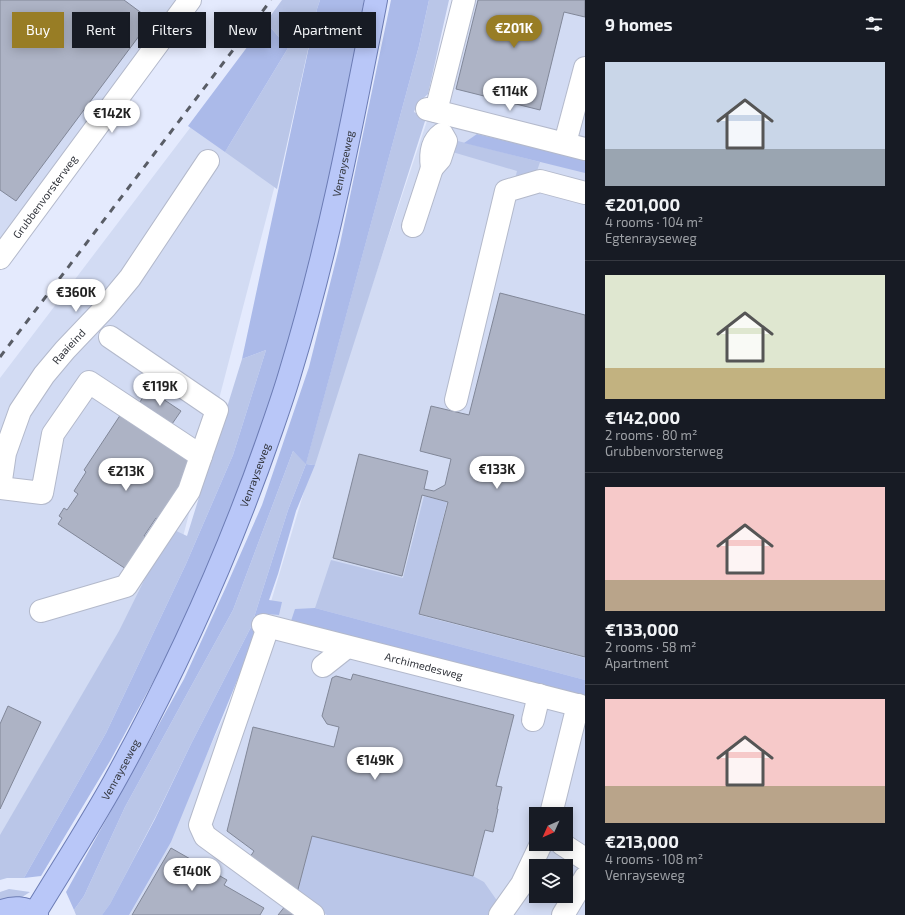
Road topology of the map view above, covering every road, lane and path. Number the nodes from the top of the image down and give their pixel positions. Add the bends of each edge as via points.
1 (376, 0) edge
2 (464, 0) edge
3 (184, 2) edge
4 (585, 68) edge
5 (439, 117) junction
6 (575, 146) edge
7 (208, 161) dead end
8 (585, 193) edge
9 (413, 226) dead end
10 (4, 244) edge
11 (110, 337) dead end
12 (456, 400) dead end
13 (201, 456) junction
14 (0, 488) edge
15 (41, 612) dead end
16 (347, 647) junction
17 (323, 666) dead end
18 (540, 695) junction
19 (581, 706) edge
20 (533, 720) dead end
21 (553, 807) edge
22 (538, 851) edge
23 (573, 851) edge
24 (585, 859) edge
25 (585, 878) edge
26 (0, 912) edge
27 (36, 914) edge
28 (505, 914) edge
29 (313, 915) edge
30 (563, 915) edge

1 - 27 main road, Venrayseweg via 339,185 320,263 291,371 256,476 176,664 89,826
2 - 5 street
3 - 10 street, Grubbenvorsterweg
4 - 6 street
5 - 6 street
5 - 9 street via 430,156 432,168
7 - 14 street, Raaieind via 130,278 44,375 20,411 5,453
8 - 12 street via 540,181 506,191
11 - 13 street via 217,410
13 - 14 street via 89,382 53,434 42,493
13 - 15 street via 189,491 126,586
16 - 17 street
16 - 18 street, Archimedesweg
16 - 29 street, Archimedesweg via 265,626 200,825 205,836
18 - 19 street, Archimedesweg
18 - 20 street
19 - 21 street
22 - 28 street
23 - 24 street
25 - 30 street
26 - 27 main road via 13,908

